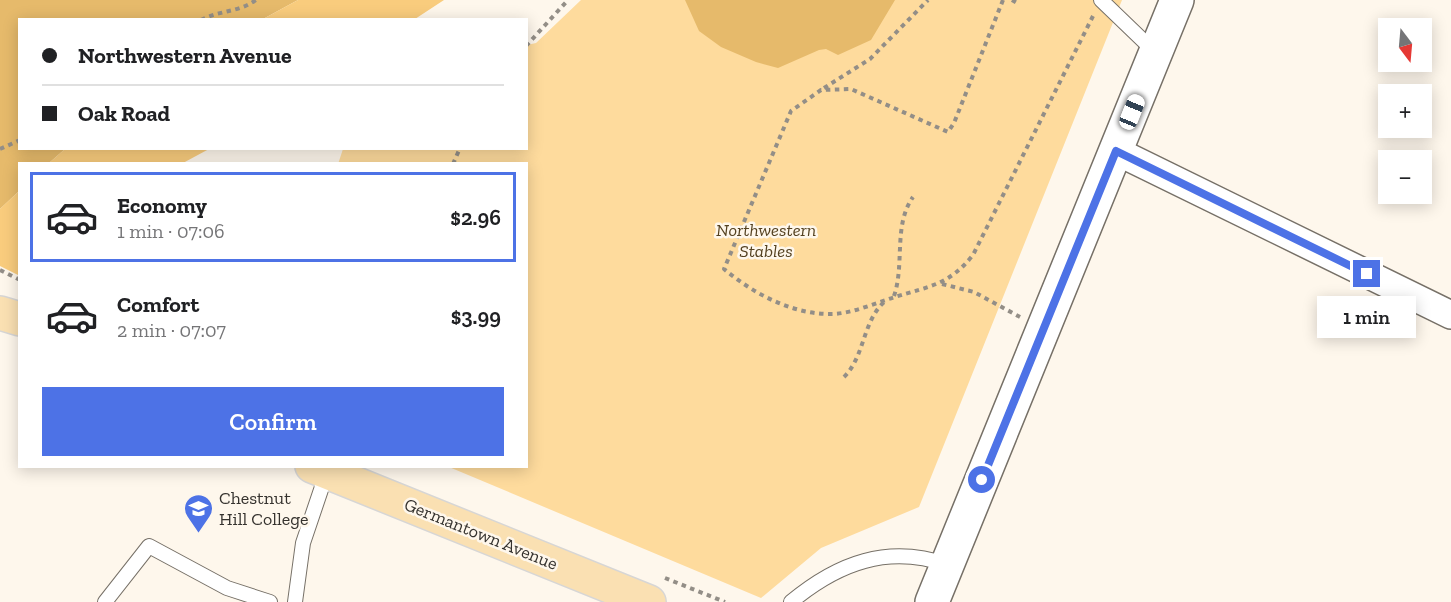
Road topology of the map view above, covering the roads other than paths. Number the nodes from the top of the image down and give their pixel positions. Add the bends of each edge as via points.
1 (1177, 0) edge
2 (1101, 1) edge
3 (1156, 53) junction
4 (1116, 151) junction
5 (0, 313) edge
6 (1451, 315) edge
7 (18, 318) edge
8 (319, 469) edge
9 (948, 565) junction
10 (105, 602) edge
11 (270, 602) edge
12 (295, 602) edge
13 (649, 602) edge
14 (791, 602) edge
15 (932, 602) edge

1 - 3 street
2 - 3 lane
3 - 4 street
4 - 6 street
4 - 9 street
5 - 7 main road
8 - 12 lane
8 - 13 main road, Germantown Avenue
9 - 14 lane via 914,555 881,556 830,575
9 - 15 street
10 - 11 lane via 149,546 227,588

